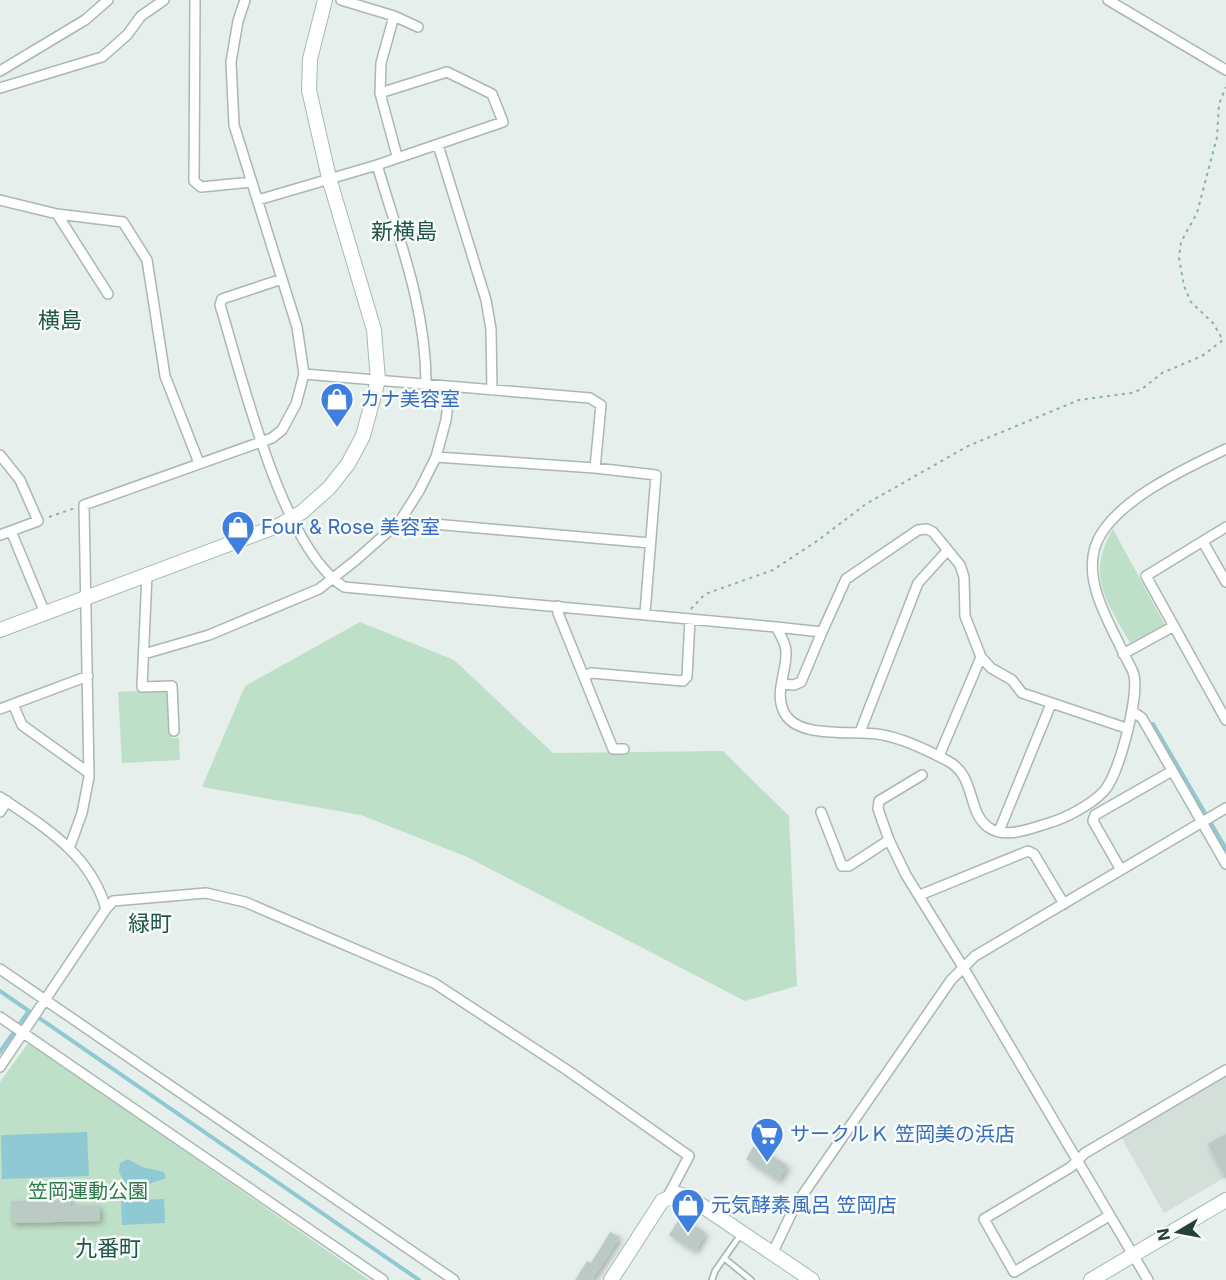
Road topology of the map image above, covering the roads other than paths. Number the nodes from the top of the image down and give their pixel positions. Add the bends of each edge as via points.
1 (108, 0) edge
2 (164, 0) edge
3 (195, 0) edge
4 (245, 0) edge
5 (325, 0) edge
6 (341, 0) edge
7 (1107, 0) edge
8 (394, 16) junction
9 (418, 27) dead end
10 (1226, 70) edge
11 (0, 71) edge
12 (0, 88) edge
13 (380, 93) junction
14 (438, 145) junction
15 (397, 156) junction
16 (377, 165) junction
17 (329, 178) junction
18 (252, 182) junction
19 (0, 200) edge
20 (258, 200) junction
21 (57, 214) junction
22 (282, 279) junction
23 (108, 294) dead end
24 (304, 374) junction
25 (378, 380) junction
26 (426, 383) junction
27 (450, 387) junction
28 (492, 390) junction
29 (261, 441) junction
30 (1225, 451) edge
31 (436, 457) junction
32 (2, 459) edge
33 (199, 464) junction
34 (595, 468) junction
35 (292, 519) junction
36 (400, 521) junction
37 (1226, 528) edge
38 (11, 531) junction
39 (0, 535) edge
40 (1203, 542) junction
41 (650, 543) junction
42 (947, 551) junction
43 (147, 574) junction
44 (332, 579) junction
45 (1226, 582) edge
46 (86, 598) junction
47 (558, 606) junction
48 (45, 613) junction
49 (645, 613) junction
50 (690, 619) junction
51 (1174, 626) junction
52 (776, 627) junction
53 (0, 630) edge
54 (822, 632) junction
55 (144, 654) junction
56 (1123, 654) junction
57 (981, 657) junction
58 (88, 676) junction
59 (584, 676) junction
60 (782, 684) junction
61 (13, 704) junction
62 (1051, 704) junction
63 (0, 709) edge
64 (1132, 711) junction
65 (1226, 720) edge
66 (1126, 728) junction
67 (174, 731) dead end
68 (860, 732) junction
69 (624, 749) dead end
70 (939, 756) junction
71 (1172, 771) junction
72 (89, 773) junction
73 (922, 774) dead end
74 (4, 799) edge
75 (1226, 808) edge
76 (0, 812) edge
77 (821, 812) dead end
78 (1202, 823) junction
79 (999, 831) junction
80 (889, 840) junction
81 (70, 846) junction
82 (1226, 864) edge
83 (1121, 870) junction
84 (920, 895) junction
85 (1064, 904) junction
86 (106, 909) junction
87 (963, 967) junction
88 (0, 969) edge
89 (43, 1003) junction
90 (0, 1017) edge
91 (21, 1029) junction
92 (0, 1067) edge
93 (1226, 1070) edge
94 (1077, 1159) junction
95 (668, 1196) junction
96 (1226, 1200) edge
97 (1109, 1216) junction
98 (741, 1233) junction
99 (772, 1254) junction
100 (1134, 1255) junction
101 (724, 1258) junction
102 (383, 1280) edge
103 (454, 1280) edge
104 (611, 1280) edge
105 (712, 1280) edge
106 (751, 1280) edge
107 (812, 1280) edge
108 (1091, 1280) edge
109 (1148, 1280) edge

1 - 11 street via 85,20
2 - 12 street via 141,16 102,57
3 - 18 street via 194,181 201,187
4 - 18 street via 231,62 231,93 234,125
5 - 17 street via 310,59 309,90
6 - 8 street
7 - 10 street
8 - 9 street
8 - 13 street via 381,63
13 - 14 street via 447,72 492,94 503,122
13 - 15 street
14 - 15 street
14 - 28 street via 486,300
15 - 16 street
16 - 17 street
16 - 26 street via 419,308
17 - 20 street
17 - 25 street via 374,330
18 - 20 street
19 - 21 street
20 - 22 street
21 - 23 street
21 - 33 street via 123,222 147,260 165,376
22 - 24 street via 297,327
22 - 29 street via 222,299 220,305
24 - 25 street
24 - 29 street via 296,404 282,430
25 - 26 street
25 - 35 street via 363,436 348,464 328,488
26 - 27 street
27 - 28 street
27 - 31 street
28 - 34 street via 590,398 601,405
29 - 33 street
29 - 35 street
30 - 56 street via 1168,479 1109,521 1095,548 1092,574
31 - 34 street
31 - 36 street
32 - 38 street via 20,480 38,521
33 - 46 street via 84,505
34 - 41 street via 656,476
35 - 43 street
35 - 44 street via 323,571
36 - 41 street
36 - 44 street
37 - 40 street
38 - 39 street
38 - 48 street
40 - 45 street
40 - 51 street via 1146,576
41 - 49 street
42 - 54 street via 933,532 918,530 846,579
42 - 57 street via 960,565 964,577 965,616
42 - 68 street via 918,583
43 - 46 street
43 - 55 street
44 - 47 street via 344,587
44 - 55 street via 319,589 209,635
46 - 48 street
46 - 58 street
47 - 49 street
47 - 59 street
48 - 53 street
49 - 50 street
50 - 52 street
50 - 59 street via 687,677 683,681
51 - 56 street
51 - 65 street
52 - 54 street
52 - 60 street via 786,652
54 - 60 street via 801,682
55 - 67 street via 142,687 172,686
56 - 64 street via 1134,675
57 - 62 street via 1012,680 1022,693
57 - 70 street
58 - 61 street
58 - 72 street
59 - 69 street via 613,749
60 - 68 street via 783,711 794,724 810,731
61 - 63 street
61 - 72 street via 22,725
62 - 66 street
62 - 79 street
64 - 66 street
64 - 71 street via 1142,718
66 - 79 street via 1112,780 1103,792 1057,821 1010,833
68 - 70 street via 885,735
70 - 79 street via 956,765 966,778 987,827
71 - 78 street
71 - 83 street via 1095,815 1093,821
72 - 81 street via 82,813
73 - 80 street via 879,801
74 - 76 street
74 - 81 street
75 - 78 street
77 - 80 street via 842,866 849,866
78 - 82 street
78 - 83 street
80 - 84 street
81 - 86 street via 101,892
83 - 85 street
84 - 85 street via 1028,851 1034,854
84 - 87 street
85 - 87 street
86 - 89 street
86 - 95 street via 113,901 206,893 244,902 434,983 689,1156
87 - 94 street
87 - 99 street via 795,1206
88 - 89 street
89 - 91 street
89 - 103 street
90 - 91 street
91 - 92 street
91 - 102 street
93 - 94 street
94 - 97 street
94 - 97 street via 1071,1167 984,1219 1014,1272
95 - 98 street via 689,1197
95 - 104 street
96 - 100 street
97 - 100 street
98 - 99 street
98 - 101 lane
99 - 107 street
100 - 108 street
100 - 109 street
101 - 105 lane
101 - 106 lane

